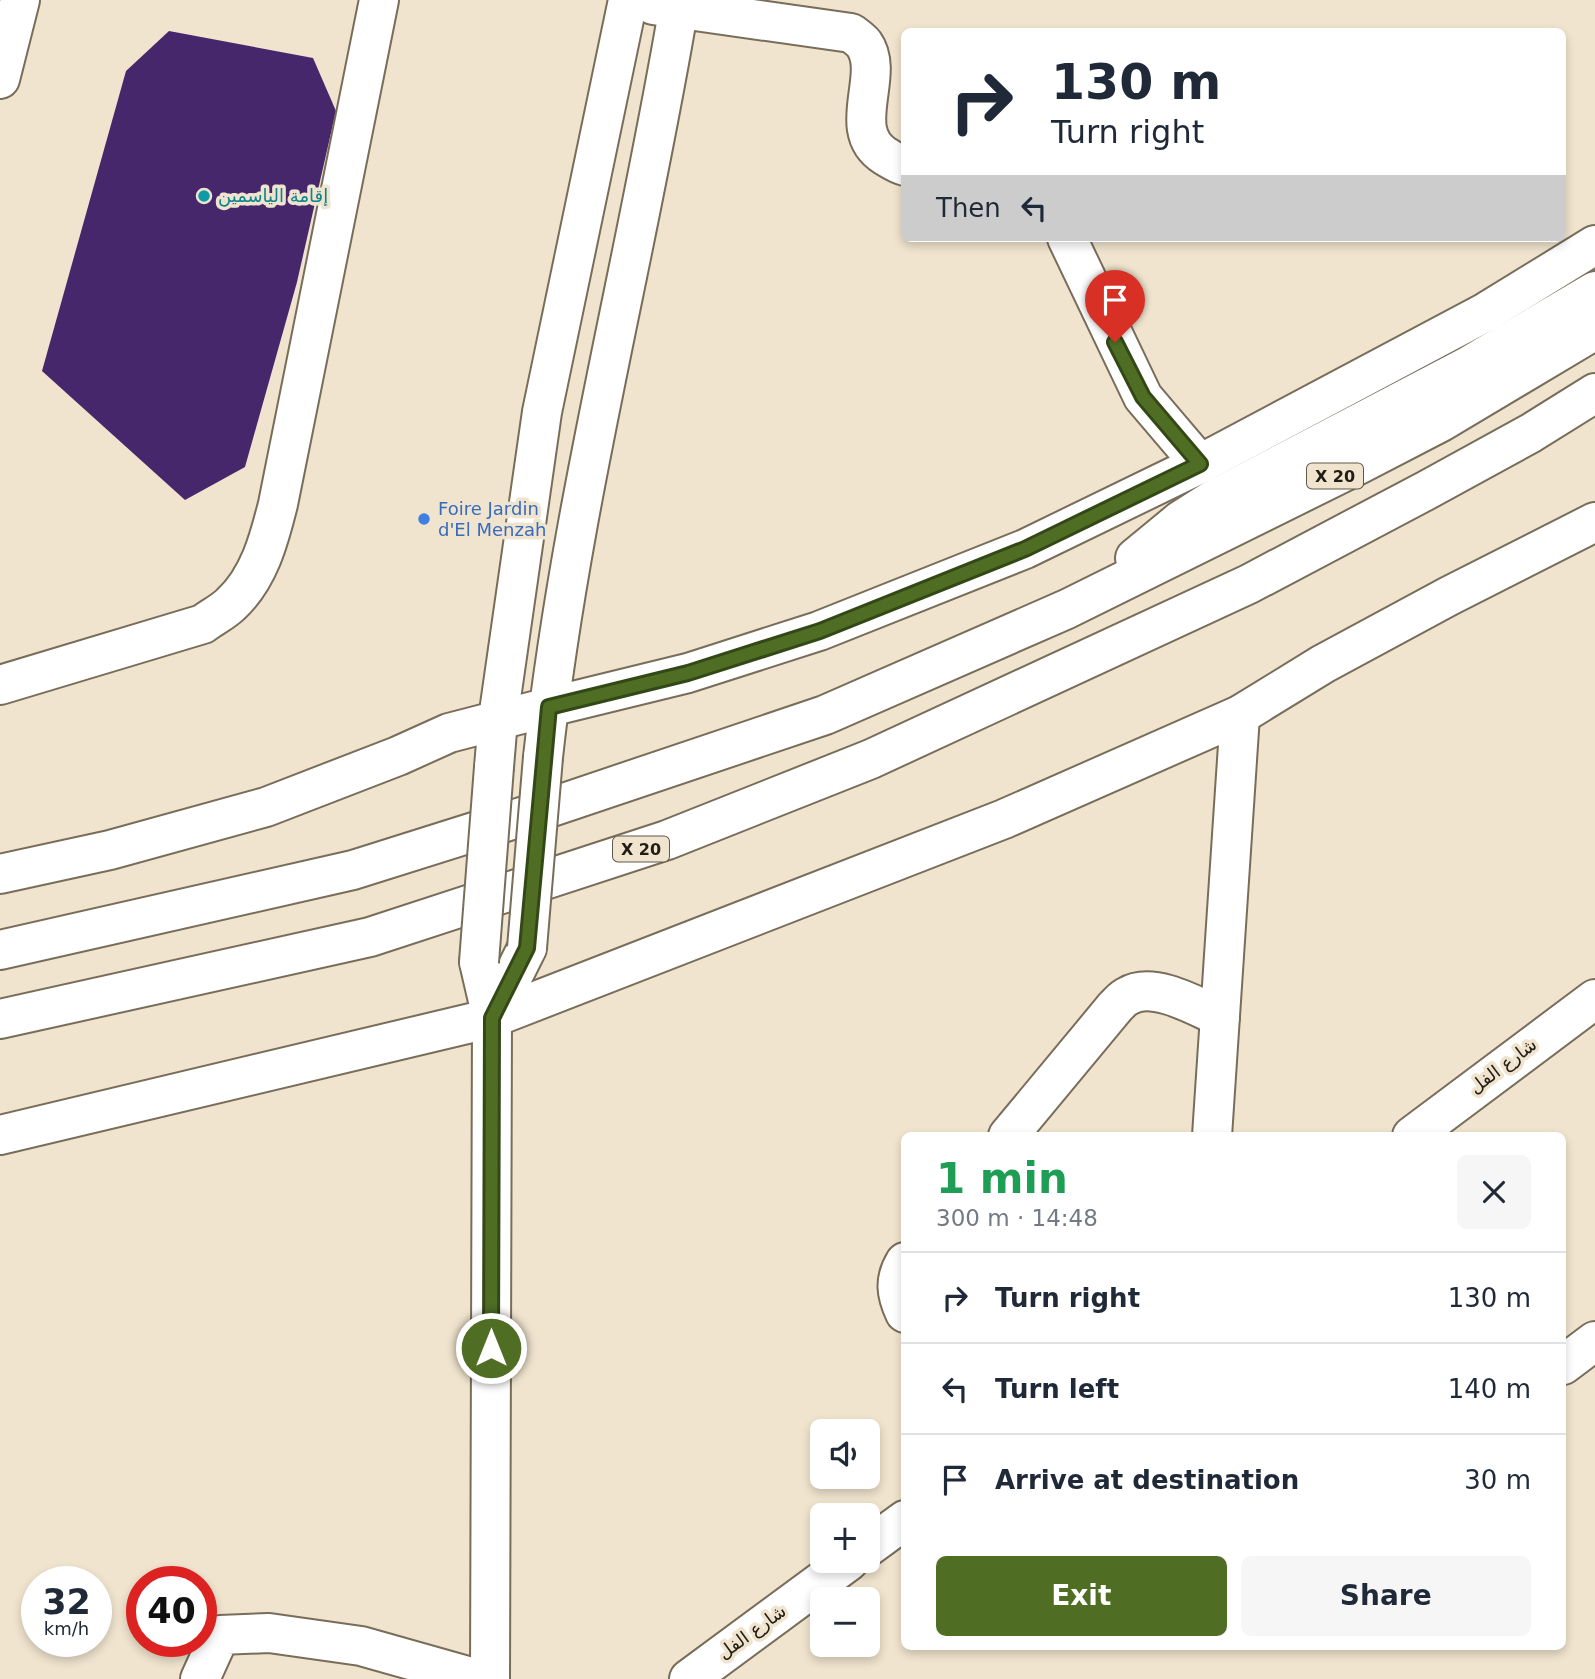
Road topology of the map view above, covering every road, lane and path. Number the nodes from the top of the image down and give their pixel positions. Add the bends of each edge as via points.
1 (20, 0) edge
2 (379, 0) edge
3 (625, 0) edge
4 (679, 5) edge
5 (0, 79) edge
6 (901, 164) edge
7 (1069, 242) edge
8 (1595, 246) edge
9 (1595, 291) edge
10 (1595, 330) edge
11 (1595, 393) edge
12 (1595, 421) edge
13 (1531, 433) junction
14 (1200, 464) junction
15 (1595, 522) edge
16 (1092, 596) junction
17 (0, 685) edge
18 (549, 707) junction
19 (1240, 715) junction
20 (498, 719) junction
21 (0, 874) edge
22 (0, 950) edge
23 (1595, 999) edge
24 (1220, 1017) junction
25 (492, 1018) junction
26 (0, 1019) edge
27 (1011, 1132) edge
28 (1212, 1132) edge
29 (1417, 1132) edge
30 (0, 1135) edge
31 (901, 1269) edge
32 (901, 1303) edge
33 (1595, 1341) edge
34 (1566, 1363) edge
35 (901, 1523) edge
36 (880, 1538) edge
37 (833, 1573) edge
38 (200, 1679) edge
39 (478, 1679) edge
40 (490, 1679) edge
41 (689, 1679) edge

1 - 5 main road
2 - 17 main road via 278,504 266,548 251,579 231,604 203,624
3 - 4 main road
3 - 20 main road via 542,412
4 - 6 main road via 851,33 864,44 868,55 866,123 870,139 877,150
4 - 18 main road via 569,576
7 - 14 main road via 1143,397
8 - 14 main road via 1486,312
9 - 16 main road via 1468,366 1214,499 1181,520
10 - 16 main road, X 20 via 1441,422
11 - 13 main road, X 20
12 - 13 main road
13 - 26 main road, X 20 via 1188,614 871,759 667,840 370,937
14 - 18 main road via 1025,549 820,631 688,673
15 - 19 main road via 1334,658
16 - 22 main road, X 20 via 825,715 534,813 353,870
18 - 20 main road
18 - 25 main road, bridge via 527,948
19 - 24 main road
19 - 25 main road via 1004,819
20 - 21 main road via 449,733 265,807 110,850
20 - 25 main road, bridge via 479,962
23 - 29 main road, شارع الفل
24 - 27 main road via 1166,994 1144,990 1128,995
24 - 28 main road
25 - 30 main road
25 - 40 main road
31 - 32 main road via 896,1290
33 - 34 main road
35 - 36 main road
37 - 41 main road, شارع الفل
38 - 39 main road via 220,1635 269,1633 361,1646

